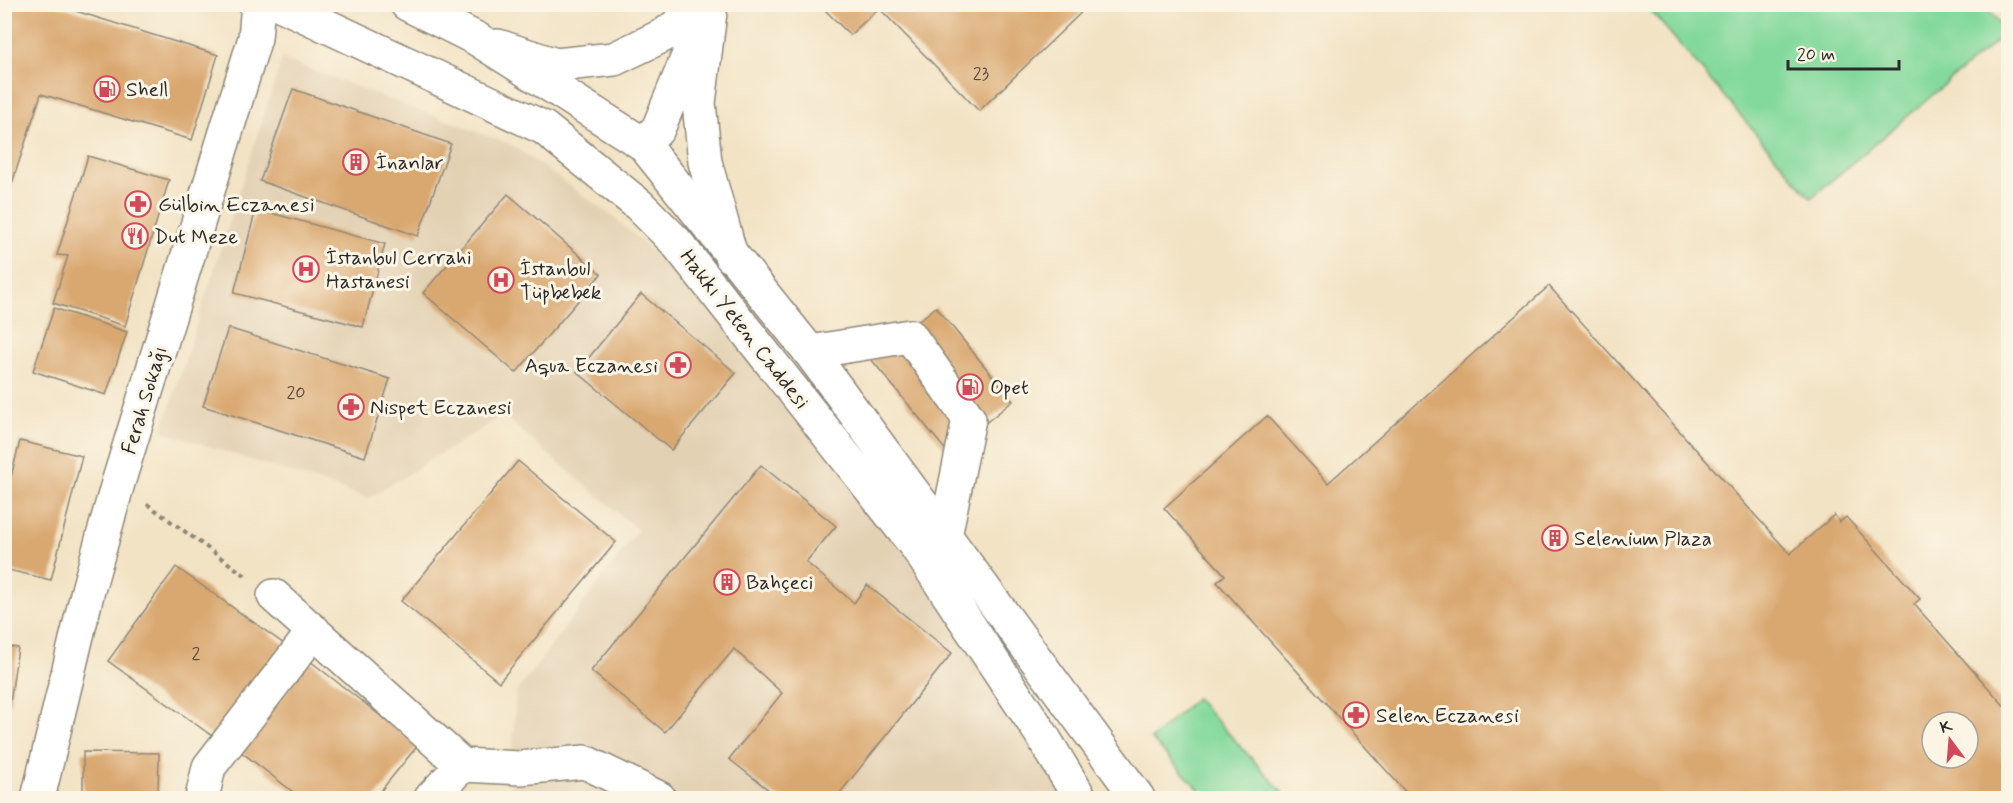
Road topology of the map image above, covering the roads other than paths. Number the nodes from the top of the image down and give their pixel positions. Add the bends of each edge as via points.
1 (258, 4) edge
2 (280, 4) edge
3 (407, 4) edge
4 (709, 4) edge
5 (477, 39) junction
6 (643, 144) junction
7 (639, 205) junction
8 (731, 256) junction
9 (810, 352) junction
10 (945, 536) junction
11 (274, 596) road end
12 (314, 631) junction
13 (462, 765) junction
14 (38, 798) edge
15 (202, 798) edge
16 (431, 798) edge
17 (659, 798) edge
18 (1080, 798) edge
19 (1138, 798) edge

1 - 14 main road, Ferah Sokağı via 255,38 88,590
2 - 7 main road, Hakkı Yeten Caddesi via 544,128
3 - 5 main road, Hakkı Yeten Caddesi
4 - 5 main road via 664,35 614,58 556,65
4 - 6 main road via 657,129
4 - 8 main road via 699,103 705,162
5 - 6 main road, Hakkı Yeten Caddesi
6 - 7 main road
6 - 8 main road, Hakkı Yeten Caddesi
7 - 18 main road, Hakkı Yeten Caddesi via 676,242 916,546
8 - 9 main road, Hakkı Yeten Caddesi
9 - 10 main road, Hakkı Yeten Caddesi
9 - 10 main road via 910,336 969,419
10 - 19 main road, Hakkı Yeten Caddesi
11 - 12 main road
12 - 13 main road
12 - 15 main road via 209,767
13 - 16 main road
13 - 17 main road via 520,768 585,762

